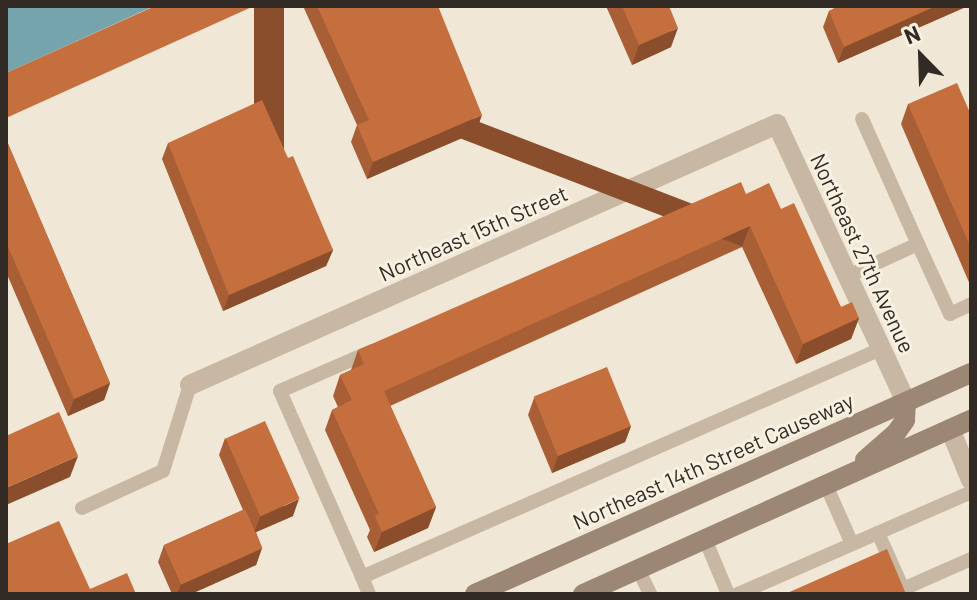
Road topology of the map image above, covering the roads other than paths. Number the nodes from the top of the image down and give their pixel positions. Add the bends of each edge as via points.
1 (862, 119) dead end
2 (777, 124) joint
3 (918, 244) junction
4 (848, 276) junction
5 (971, 304) edge
6 (394, 341) edge
7 (881, 349) junction
8 (971, 373) edge
9 (190, 385) joint
10 (906, 402) junction
11 (971, 420) edge
12 (950, 429) junction
13 (847, 475) junction
14 (971, 480) edge
15 (826, 485) junction
16 (971, 492) edge
17 (82, 508) dead end
18 (878, 533) junction
19 (705, 539) junction
20 (852, 544) junction
21 (971, 559) edge
22 (638, 569) junction
23 (362, 577) junction
24 (369, 594) edge
25 (475, 594) edge
26 (583, 594) edge
27 (650, 594) edge
28 (728, 594) edge
29 (738, 594) edge

1 - 3 lane
2 - 4 street, Northeast 27th Avenue
2 - 9 street, Northeast 15th Street
3 - 4 lane
3 - 5 lane via 950,314
4 - 7 street, Northeast 27th Avenue
6 - 23 lane via 280,391
7 - 10 street, Northeast 27th Avenue
7 - 23 lane
8 - 10 main road, Northeast 14th Street Causeway
9 - 17 lane via 163,471
10 - 13 main road via 905,420 896,433
10 - 25 main road, Northeast 14th Street Causeway
11 - 12 main road
12 - 13 main road
12 - 14 street
13 - 15 main road
15 - 19 main road
15 - 20 lane
16 - 18 lane
18 - 20 lane
18 - 21 lane via 903,589
19 - 22 main road
19 - 28 lane
20 - 29 lane
22 - 26 main road
22 - 27 lane
23 - 24 lane

